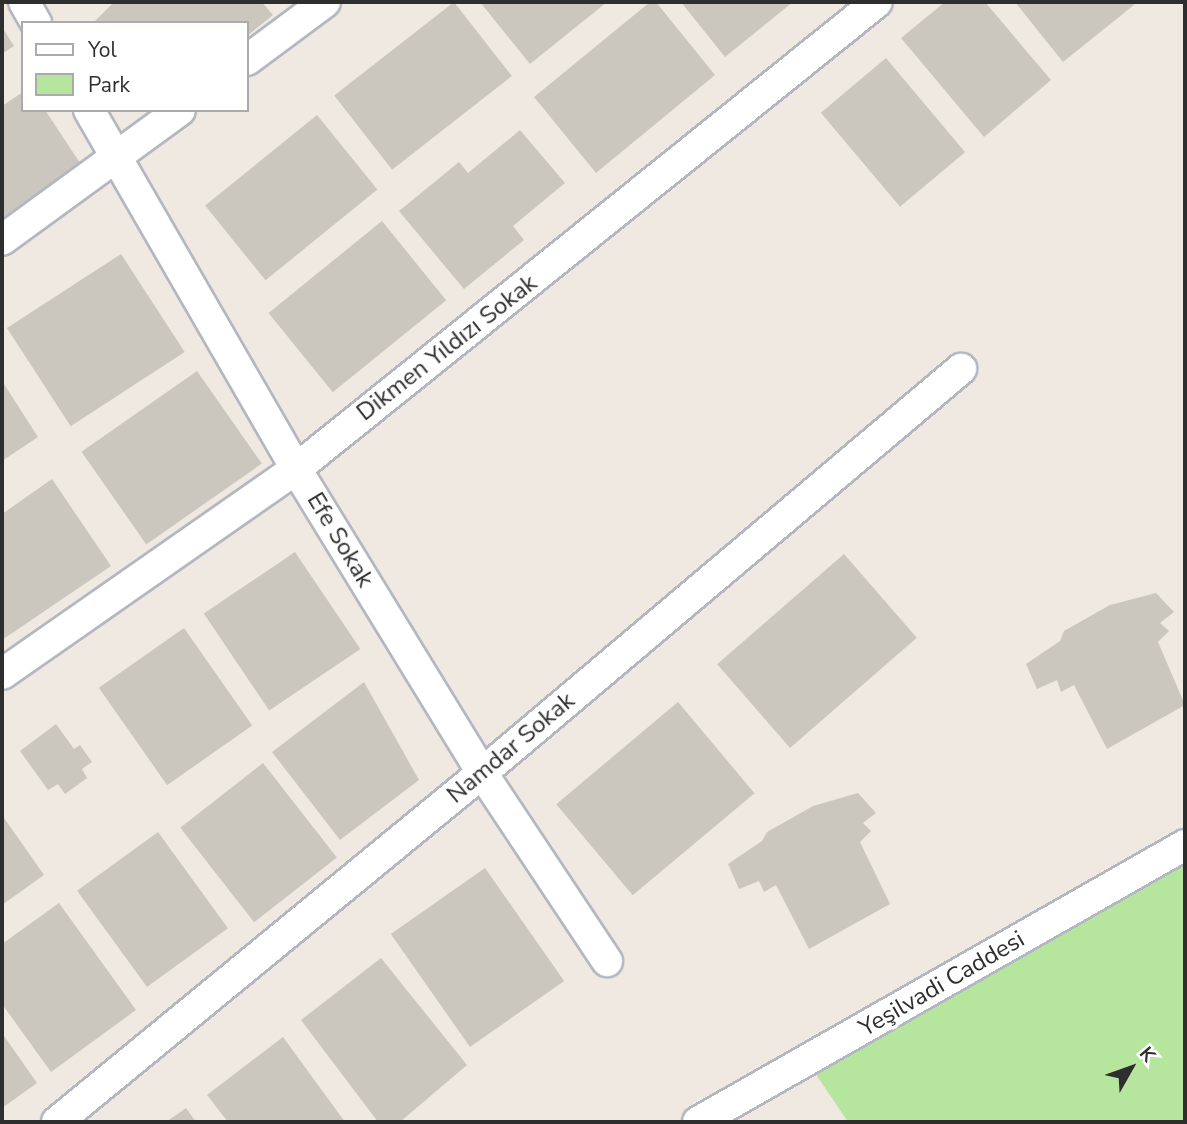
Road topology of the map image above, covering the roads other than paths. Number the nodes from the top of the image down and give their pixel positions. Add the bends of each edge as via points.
1 (24, 2) edge
2 (325, 2) edge
3 (877, 2) edge
4 (35, 21) edge
5 (248, 59) edge
6 (90, 112) edge
7 (177, 112) edge
8 (117, 158) junction
9 (2, 240) edge
10 (961, 369) dead end
11 (296, 469) junction
12 (2, 674) edge
13 (482, 773) junction
14 (1185, 845) edge
15 (607, 961) dead end
16 (57, 1122) edge
17 (698, 1122) edge

1 - 4 street
2 - 5 street
3 - 11 street, Dikmen Yıldızı Sokak
6 - 8 street, Efe Sokak
7 - 8 street
8 - 9 street
8 - 11 street, Efe Sokak
10 - 13 street, Namdar Sokak
11 - 12 street, Dikmen Yıldızı Sokak
11 - 13 street, Efe Sokak
13 - 15 street, Efe Sokak
13 - 16 street, Namdar Sokak
14 - 17 street, Yeşilvadi Caddesi

